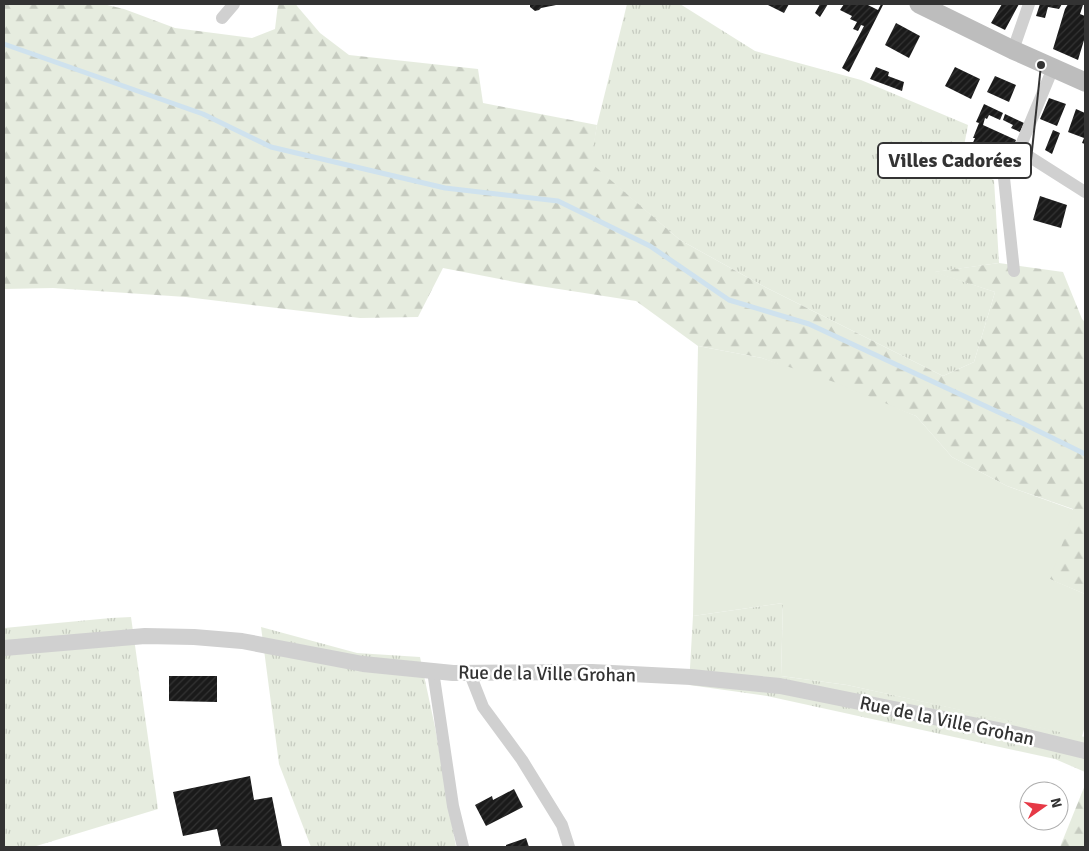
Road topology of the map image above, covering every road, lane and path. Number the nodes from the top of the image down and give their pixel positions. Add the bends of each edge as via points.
1 (234, 4) edge
2 (919, 4) edge
3 (1028, 4) edge
4 (222, 18) dead end
5 (1013, 50) junction
6 (1053, 68) junction
7 (1085, 82) edge
8 (1019, 150) junction
9 (1085, 192) edge
10 (1014, 271) dead end
11 (4, 648) edge
12 (433, 671) junction
13 (470, 674) junction
14 (1085, 751) edge
15 (463, 847) edge
16 (569, 847) edge

1 - 4 street
2 - 5 main road
3 - 5 street
5 - 6 main road
6 - 7 main road
6 - 8 street
8 - 9 street
8 - 10 street via 1004,178
11 - 12 street, Rue de la Ville Grohan via 145,636 194,637 242,641 363,664
12 - 13 street, Rue de la Ville Grohan
12 - 15 street via 452,806
13 - 14 street, Rue de la Ville Grohan via 602,672 780,686
13 - 16 street via 483,707 522,760 562,824

